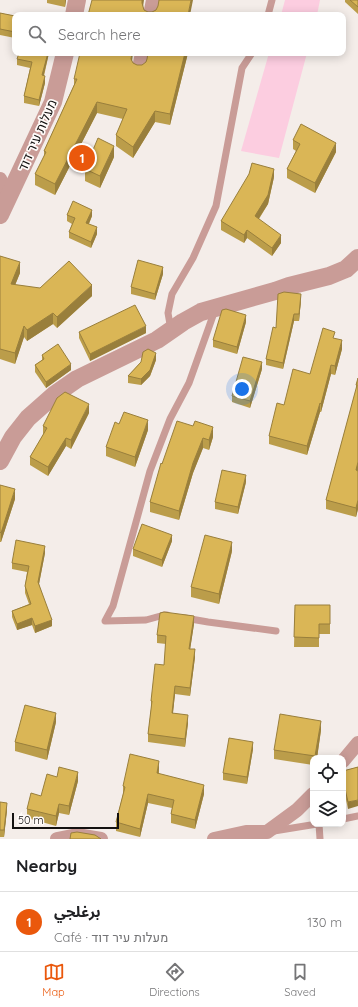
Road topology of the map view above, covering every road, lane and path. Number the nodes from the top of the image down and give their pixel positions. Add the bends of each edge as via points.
1 (77, 0) edge
2 (153, 0) edge
3 (272, 0) edge
4 (75, 12) edge
5 (151, 12) edge
6 (269, 12) edge
7 (64, 56) edge
8 (141, 56) edge
9 (250, 56) edge
10 (139, 68) edge
11 (0, 179) edge
12 (9, 197) junction
13 (0, 215) edge
14 (358, 258) edge
15 (216, 308) junction
16 (171, 330) junction
17 (0, 461) edge
18 (172, 616) edge
19 (179, 617) edge
20 (276, 631) dead end
21 (358, 743) edge
22 (346, 757) edge
23 (310, 797) edge
24 (358, 816) edge
25 (346, 818) edge
26 (310, 825) edge
27 (318, 827) edge
28 (267, 832) junction
29 (245, 835) edge
30 (56, 839) edge
31 (101, 839) edge
32 (214, 839) edge
33 (320, 839) edge

1 - 4 street
2 - 5 street
3 - 6 lane
7 - 12 street, מעלות עיר דוד via 53,102
8 - 10 street
9 - 16 lane via 242,68 216,206 193,258 172,294 168,313
11 - 12 street
12 - 13 street, מעלות עיר דוד
14 - 15 street via 346,268 329,276
15 - 16 street via 201,312
15 - 18 lane via 189,383 170,420 150,470 113,606 105,621 146,620 164,615
16 - 17 street via 157,340 77,379 54,394 28,418 13,437
19 - 20 lane
21 - 22 street
23 - 28 street
24 - 25 lane
26 - 28 lane
27 - 33 lane
28 - 29 street
29 - 32 street
30 - 31 street via 77,835

